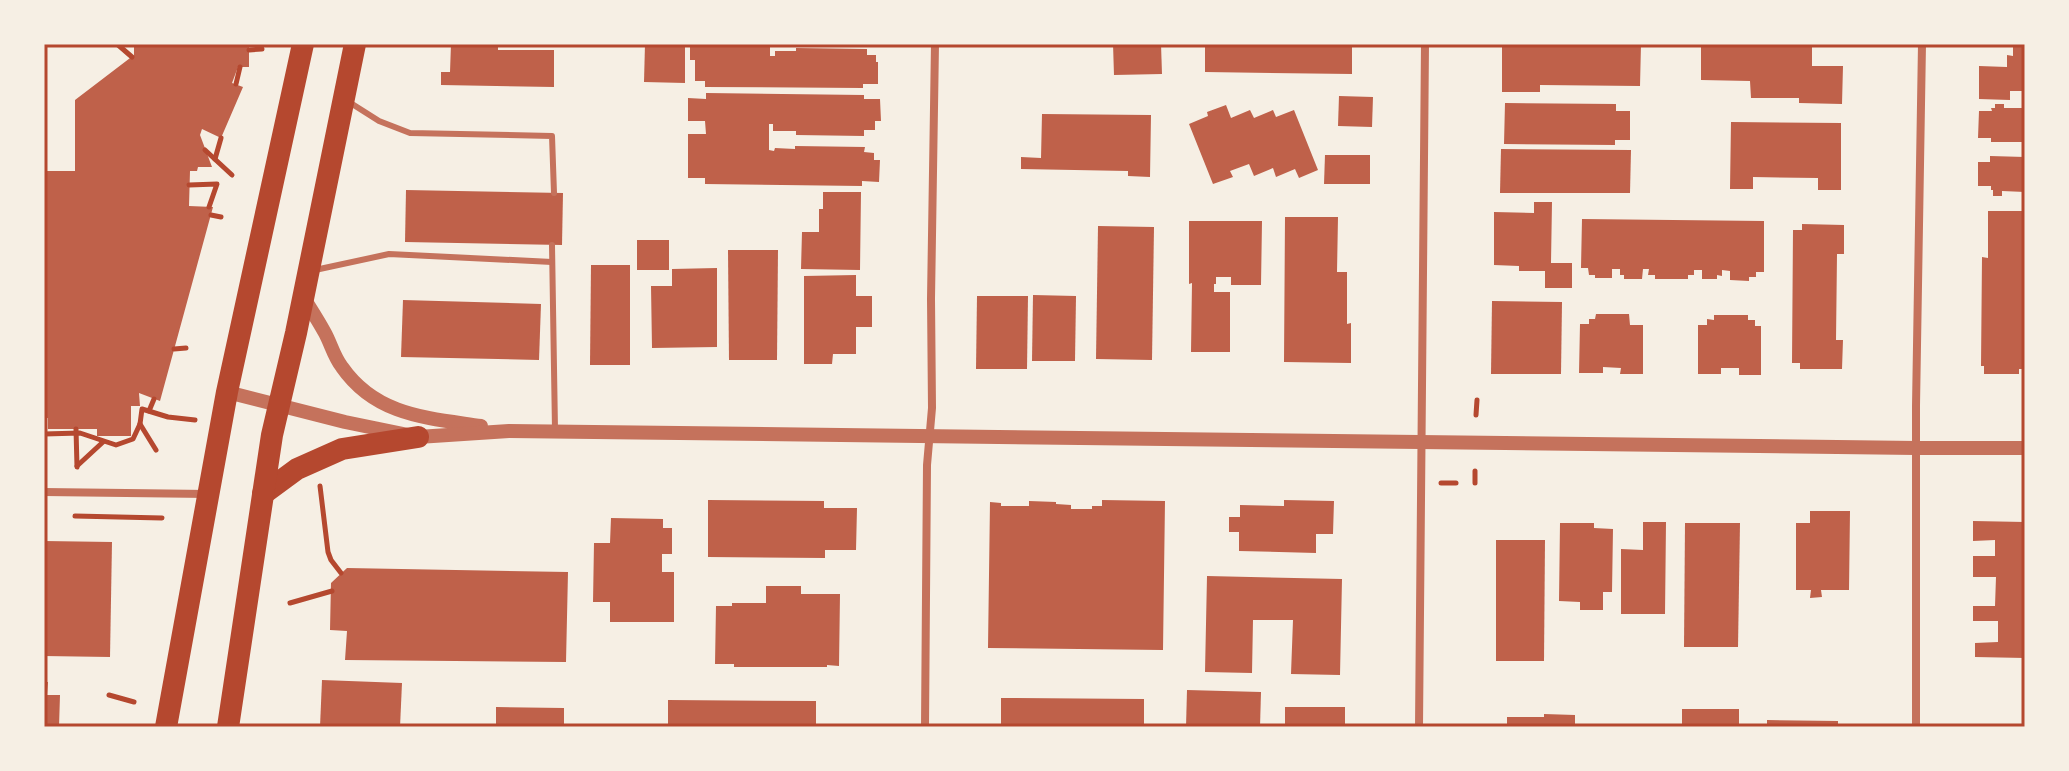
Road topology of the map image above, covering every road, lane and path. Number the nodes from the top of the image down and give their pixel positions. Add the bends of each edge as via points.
1 (117, 44) edge
2 (303, 44) edge
3 (355, 44) edge
4 (935, 44) edge
5 (1425, 44) edge
6 (1922, 44) edge
7 (262, 49) dead end
8 (249, 50) dead end
9 (132, 57) dead end
10 (240, 67) dead end
11 (236, 84) dead end
12 (343, 98) junction
13 (221, 138) dead end
14 (205, 150) dead end
15 (215, 159) junction
16 (232, 175) dead end
17 (189, 185) dead end
18 (554, 193) dead end
19 (209, 207) dead end
20 (211, 215) dead end
21 (221, 217) dead end
22 (552, 245) dead end
23 (552, 262) junction
24 (308, 271) junction
25 (302, 295) junction
26 (186, 348) dead end
27 (174, 349) dead end
28 (227, 392) junction
29 (154, 399) dead end
30 (1477, 400) dead end
31 (278, 405) junction
32 (149, 411) junction
33 (1476, 415) dead end
34 (200, 421) dead end
35 (140, 424) junction
36 (76, 431) junction
37 (509, 431) junction
38 (555, 431) junction
39 (44, 434) edge
40 (930, 436) junction
41 (418, 437) junction
42 (103, 442) junction
43 (1420, 442) junction
44 (1916, 448) junction
45 (2025, 448) edge
46 (156, 450) dead end
47 (1475, 471) dead end
48 (318, 477) dead end
49 (1475, 483) dead end
50 (44, 492) edge
51 (209, 494) junction
52 (263, 494) junction
53 (74, 516) dead end
54 (162, 518) dead end
55 (341, 573) dead end
56 (332, 591) dead end
57 (290, 603) dead end
58 (109, 695) dead end
59 (134, 702) dead end
60 (166, 727) edge
61 (228, 727) edge
62 (925, 727) edge
63 (1419, 727) edge
64 (1916, 727) edge

1 - 9 path
2 - 28 highway
3 - 12 highway
4 - 40 street
5 - 43 street
6 - 44 street
7 - 8 path
10 - 11 path
12 - 18 lane via 410,133 552,136
12 - 24 highway
13 - 15 path
14 - 15 path
15 - 16 path
17 - 19 path via 217,184
20 - 21 path
22 - 23 lane
23 - 24 lane via 389,254
23 - 38 lane
24 - 25 highway
25 - 31 highway
25 - 37 street via 342,368 372,398 414,416
26 - 27 path
28 - 31 street
28 - 51 highway
29 - 32 path
30 - 33 path
31 - 41 street
31 - 52 highway
32 - 34 path
32 - 35 path via 142,409
35 - 42 path via 133,439 116,445
35 - 46 path
36 - 39 path
36 - 42 path
36 - 42 path via 77,467
37 - 38 street
37 - 41 street
38 - 40 street
40 - 43 street
40 - 62 street
41 - 52 highway via 342,449 297,469
43 - 44 street
43 - 63 street
44 - 45 street
44 - 64 street
47 - 49 path
48 - 55 path via 328,552
50 - 51 street
51 - 60 highway
52 - 61 highway
53 - 54 path
56 - 57 path
58 - 59 path

